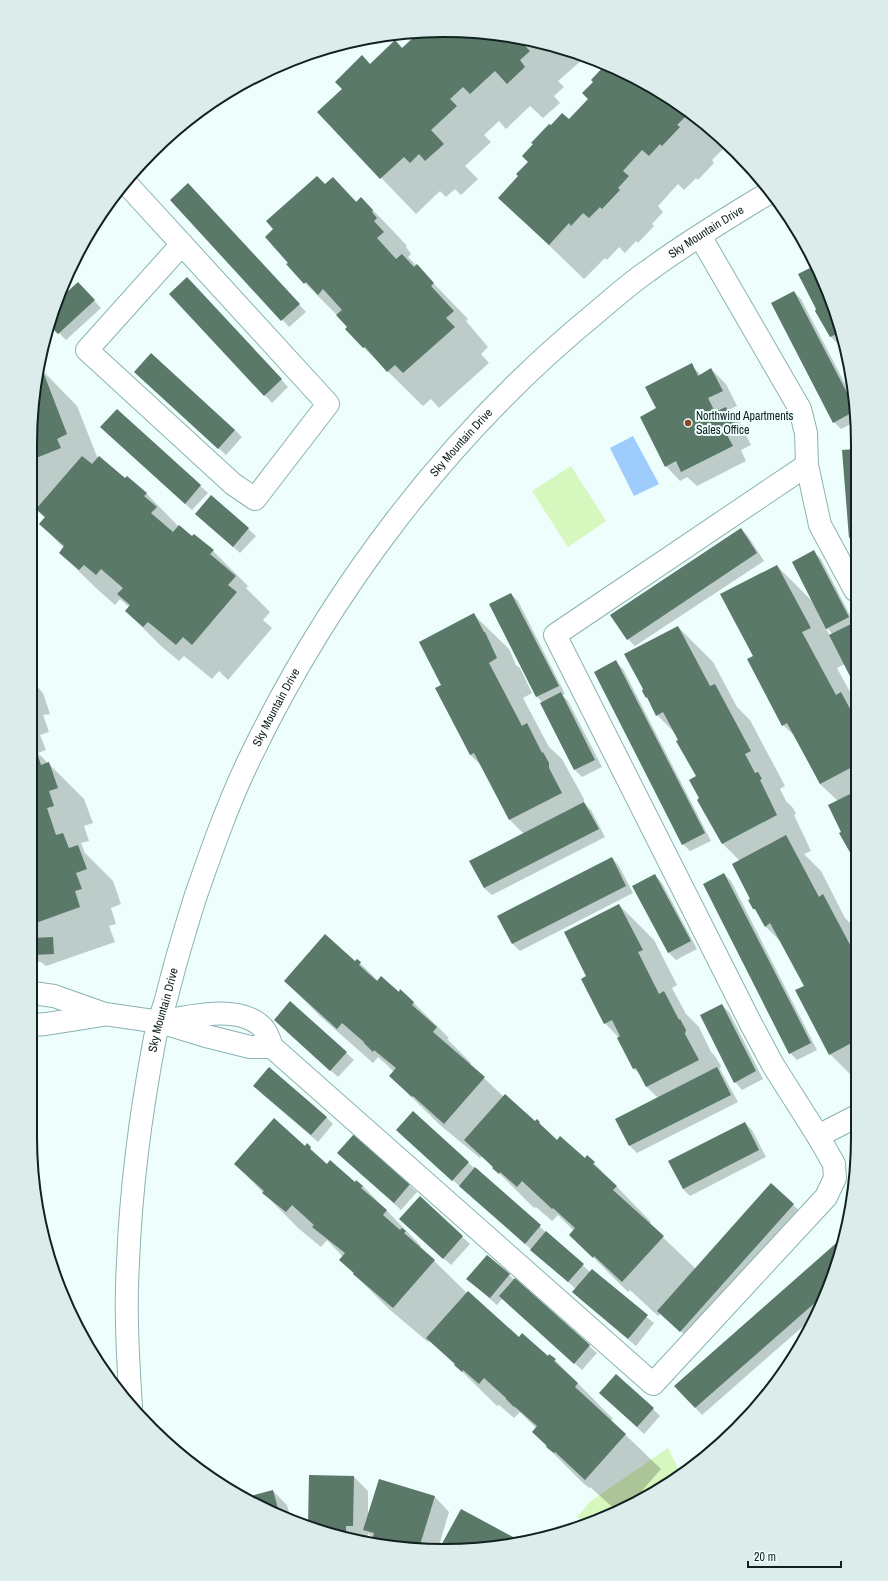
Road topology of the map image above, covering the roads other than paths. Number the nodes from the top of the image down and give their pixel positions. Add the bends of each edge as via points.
1 (129, 186) edge
2 (766, 195) edge
3 (700, 236) junction
4 (182, 244) junction
5 (807, 465) junction
6 (851, 583) edge
7 (37, 994) edge
8 (105, 1014) junction
9 (160, 1022) junction
10 (37, 1024) edge
11 (851, 1119) edge
12 (818, 1136) junction
13 (130, 1396) edge

1 - 4 street
2 - 3 street, Sky Mountain Drive
3 - 5 street via 800,409 806,432
3 - 9 street, Sky Mountain Drive via 646,272 573,332 510,390 393,522 339,600 286,690 247,764 214,843 181,940
4 - 4 street via 328,404 255,499 233,484 87,350
5 - 6 street via 820,525
5 - 12 street via 555,635 773,1066
7 - 8 street via 54,996
8 - 9 street
8 - 10 street
9 - 12 street via 250,1047 272,1047 653,1384 826,1197 835,1178 834,1164
9 - 13 street, Sky Mountain Drive via 143,1113 127,1263
11 - 12 street

